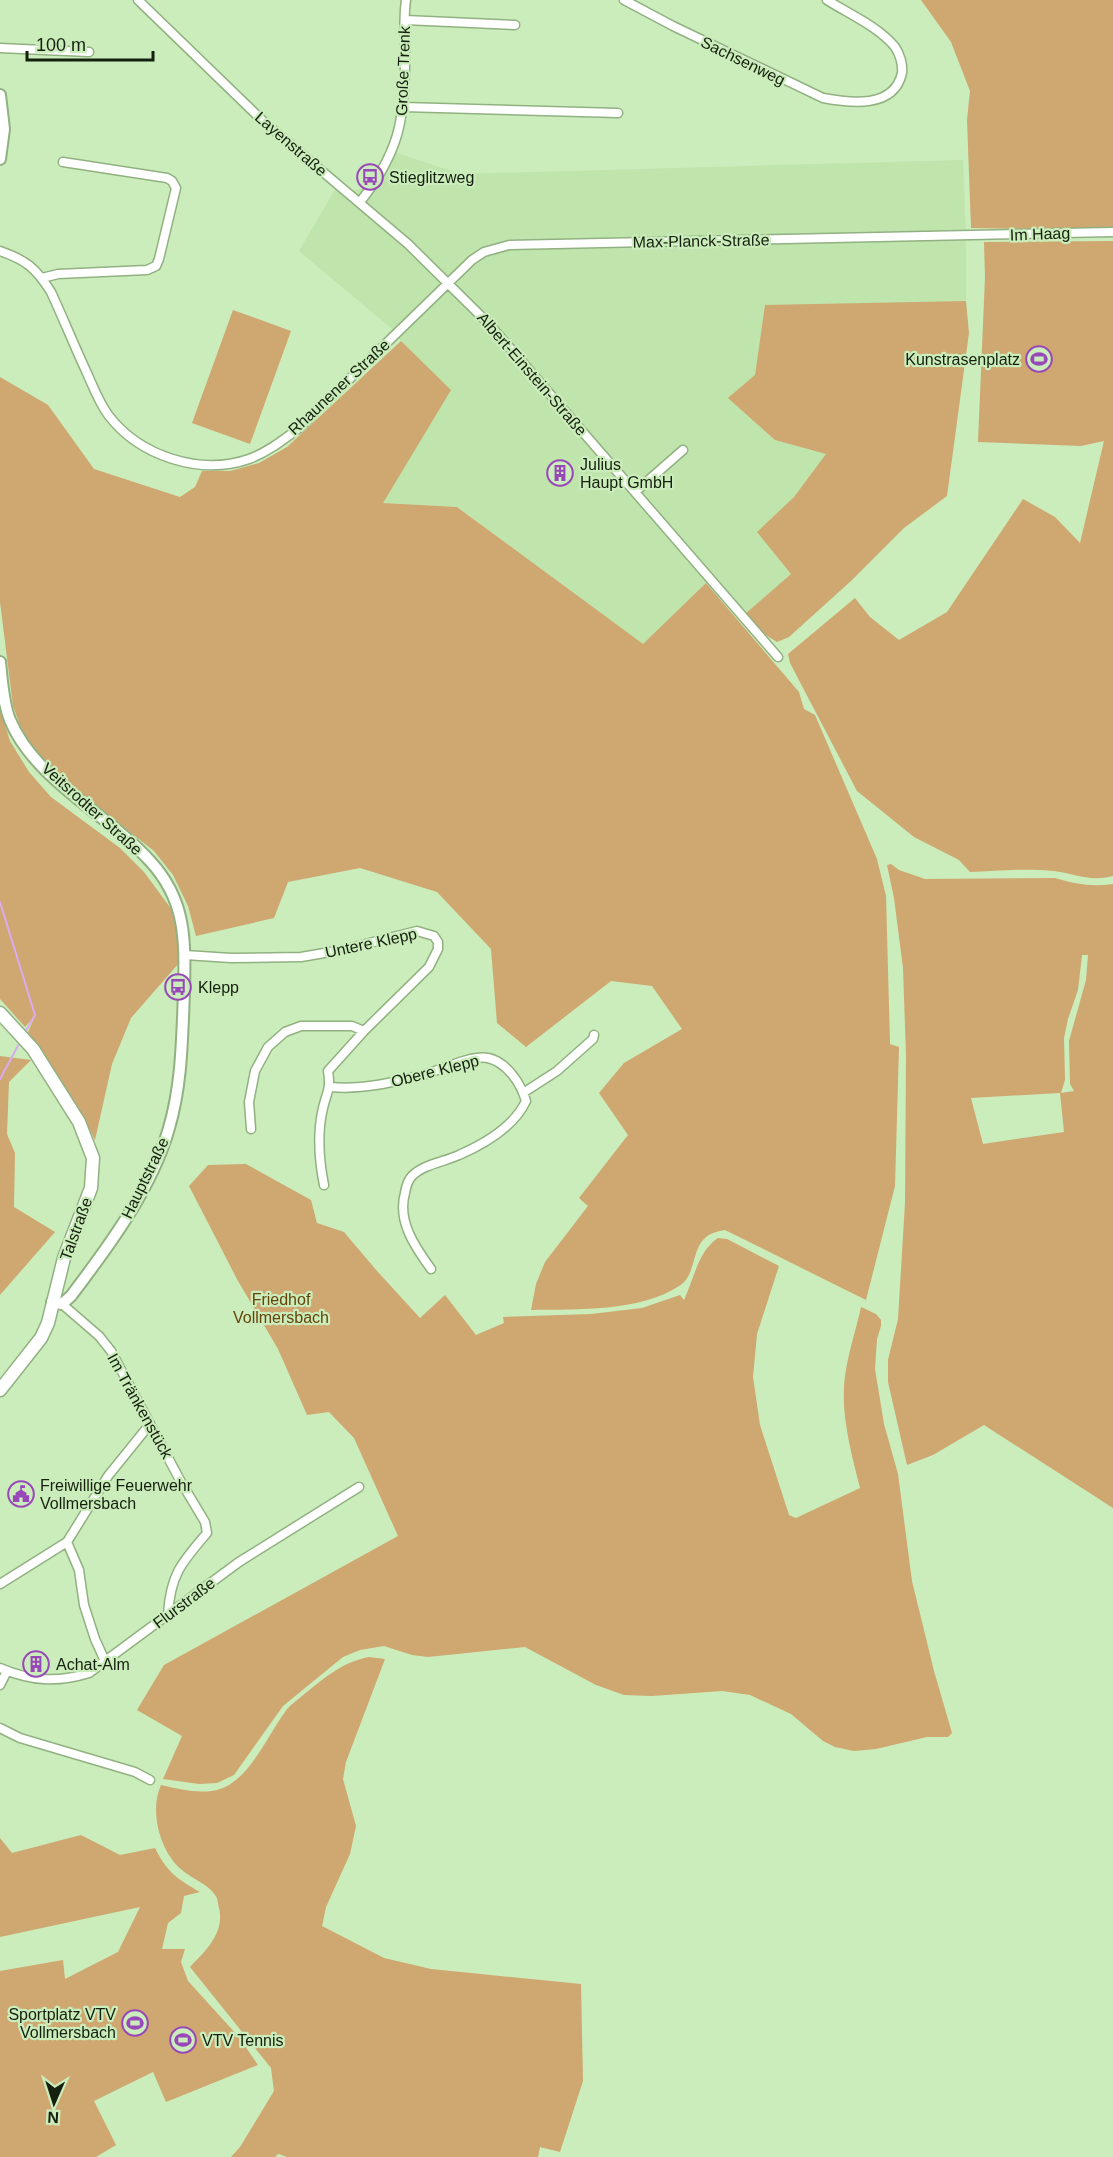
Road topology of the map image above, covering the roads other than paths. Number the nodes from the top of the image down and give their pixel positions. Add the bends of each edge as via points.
1 (138, 0) edge
2 (406, 0) edge
3 (624, 0) edge
4 (827, 0) edge
5 (405, 20) junction
6 (515, 25) dead end
7 (0, 48) edge
8 (89, 52) dead end
9 (0, 95) edge
10 (403, 107) junction
11 (618, 113) dead end
12 (0, 159) edge
13 (63, 162) dead end
14 (360, 202) junction
15 (1113, 232) edge
16 (966, 236) joint
17 (0, 251) edge
18 (42, 278) junction
19 (449, 283) junction
20 (683, 450) dead end
21 (635, 492) junction
22 (778, 657) dead end
23 (0, 662) edge
24 (185, 955) junction
25 (0, 1013) edge
26 (364, 1031) junction
27 (594, 1035) dead end
28 (331, 1087) junction
29 (523, 1093) junction
30 (251, 1129) dead end
31 (324, 1185) dead end
32 (431, 1269) dead end
33 (57, 1303) junction
34 (0, 1390) edge
35 (150, 1425) junction
36 (359, 1487) dead end
37 (67, 1542) junction
38 (0, 1584) edge
39 (168, 1615) junction
40 (105, 1662) junction
41 (3, 1670) edge
42 (0, 1685) edge
43 (0, 1728) edge
44 (150, 1780) dead end

1 - 14 street, Layenstraße via 264,122
2 - 5 street, Große Trenk
3 - 4 street, Sachsenweg via 823,98 868,101 895,90 903,70 895,48 879,32
5 - 6 street
5 - 10 street, Große Trenk
7 - 8 street
9 - 12 street via 4,129
10 - 11 street
10 - 14 street, Große Trenk via 394,149
13 - 18 street via 167,178 176,188 156,266 147,270
14 - 19 street, Layenstraße
15 - 16 street, Im Haag
16 - 19 street, Max-Planck-Straße via 509,245 478,256
17 - 18 street, Rhaunener Straße via 21,258
18 - 19 street, Rhaunener Straße via 109,415 147,448 172,459 199,464 248,459 274,447 299,428
19 - 21 street, Albert-Einstein-Straße
20 - 21 street
21 - 22 street, Albert-Einstein-Straße
23 - 24 street, Veitsrodter Straße via 9,719 24,745 52,775 151,861 179,910
24 - 26 street, Untere Klepp via 300,957 417,931 434,936 438,949 429,967
24 - 33 street, Hauptstraße via 178,1090 162,1148 132,1209 88,1274 71,1296
25 - 33 main road, Talstraße via 33,1048 79,1122 93,1158 91,1188 73,1233
26 - 28 street, Untere Klepp via 328,1071
26 - 30 street via 352,1026 301,1026 285,1032 268,1047 255,1071 249,1102
27 - 29 street via 557,1071
28 - 29 street, Obere Klepp via 373,1086 488,1058 506,1067
28 - 31 street via 320,1131
29 - 32 street via 525,1101 513,1122 467,1151 422,1170 408,1183 403,1199 405,1222
33 - 34 main road, Hauptstraße via 41,1338
33 - 35 street, Im Tränkenstück via 99,1336 111,1351
35 - 37 street via 108,1476
35 - 39 street, Im Tränkenstück via 205,1522 207,1533 178,1569 169,1596
36 - 39 street, Flurstraße via 239,1562
37 - 38 street
37 - 40 street
39 - 40 street, Flurstraße
40 - 41 street, Flurstraße via 70,1679 42,1680
41 - 42 street
43 - 44 street

